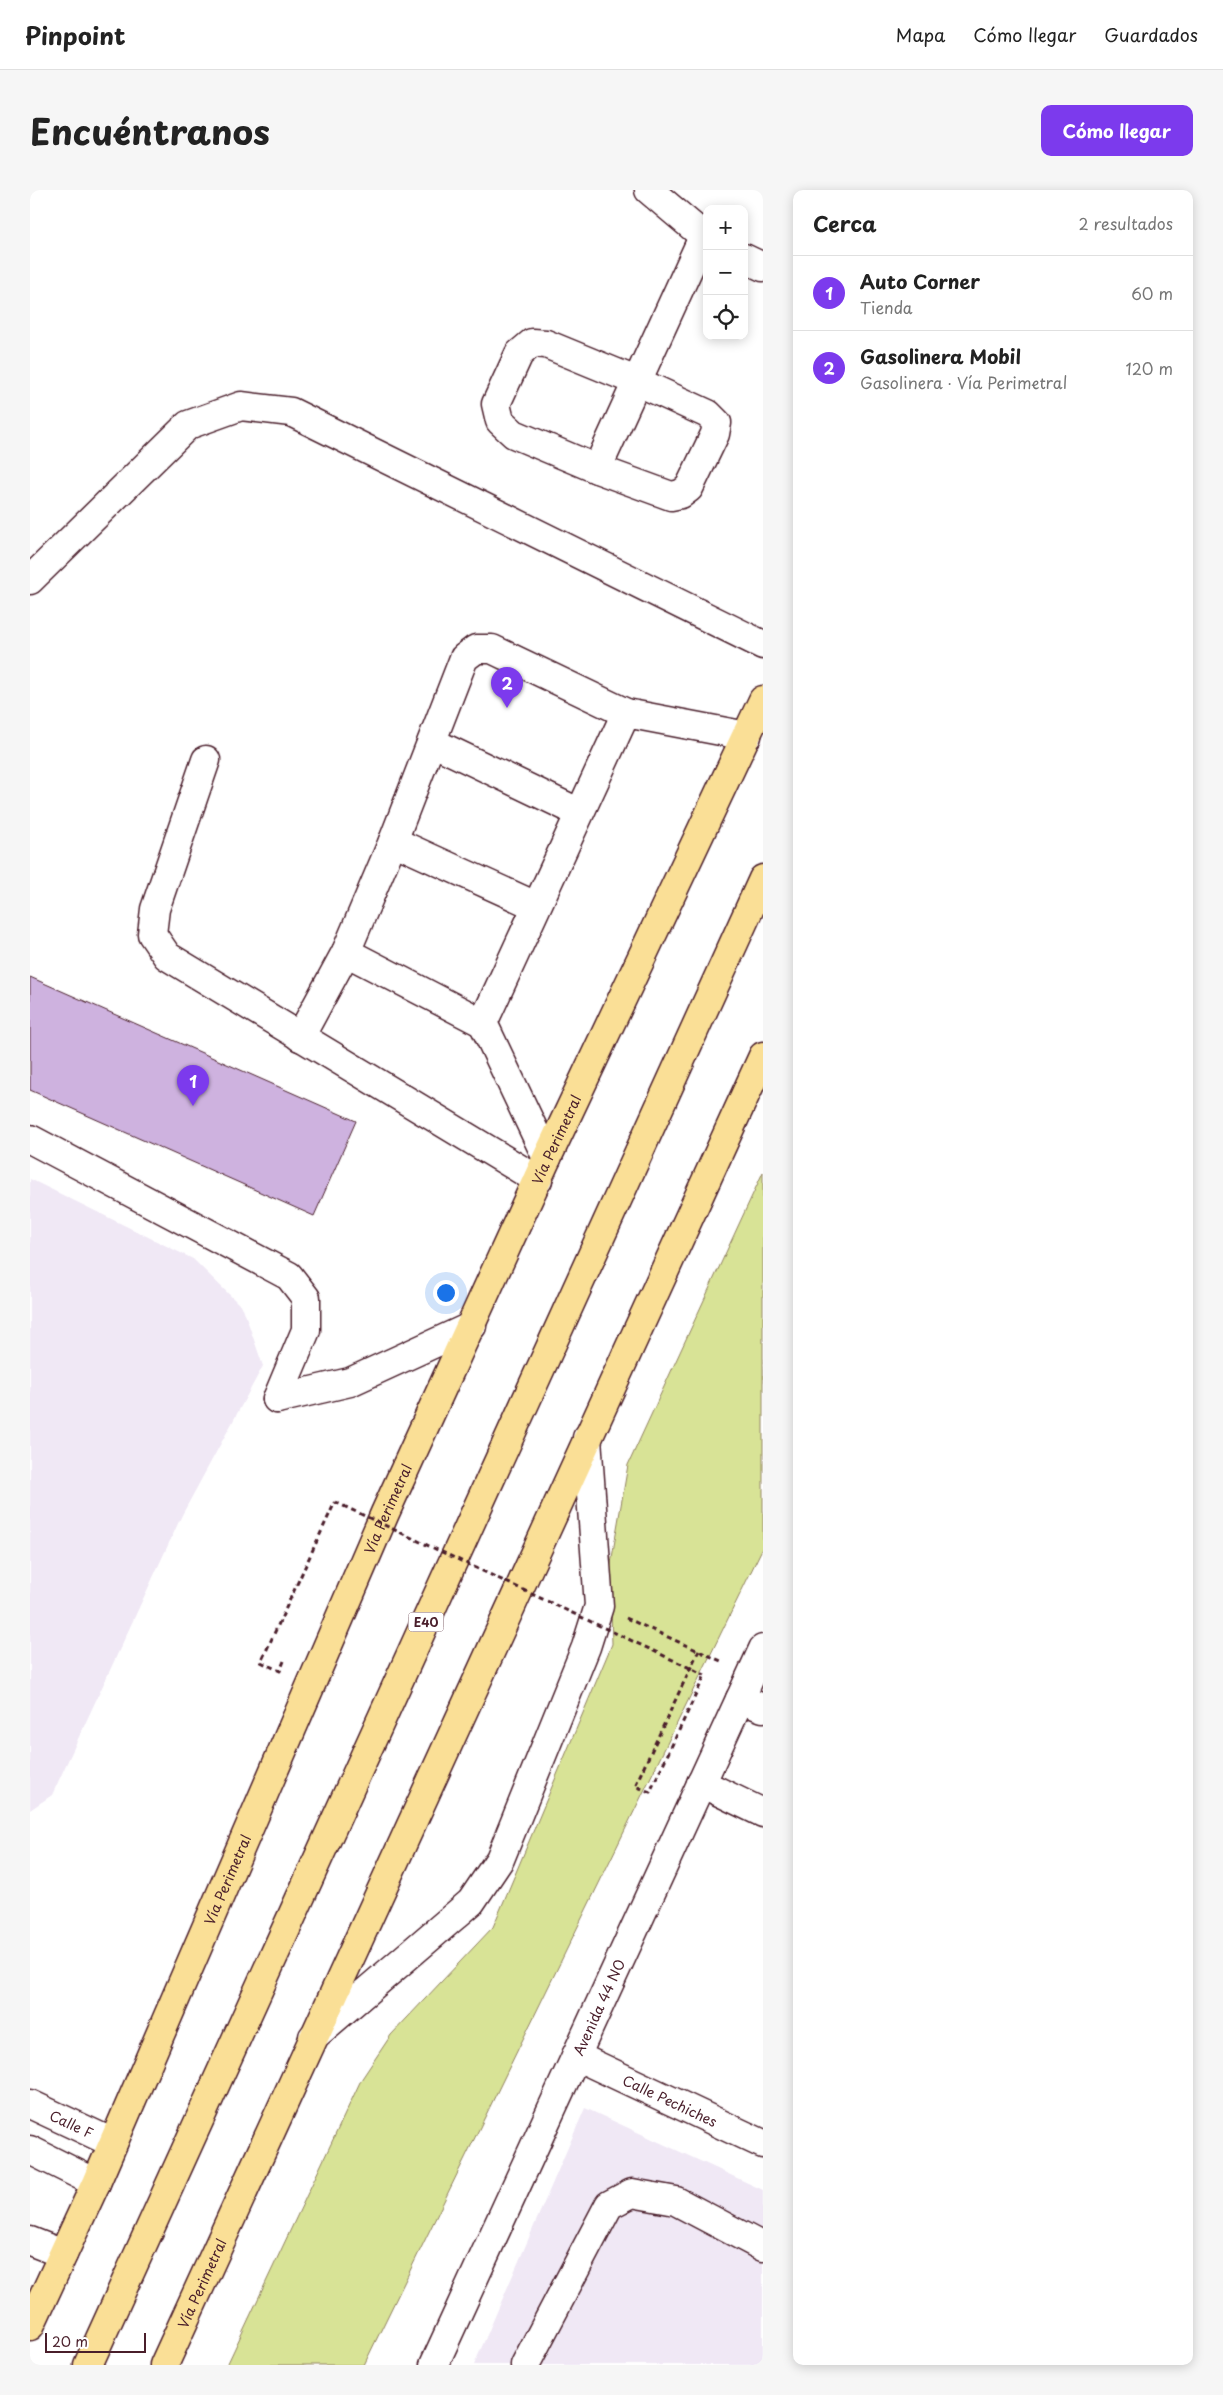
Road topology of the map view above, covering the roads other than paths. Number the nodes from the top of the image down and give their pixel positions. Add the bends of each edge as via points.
1 (649, 190) edge
2 (703, 236) edge
3 (703, 242) edge
4 (748, 260) edge
5 (763, 267) edge
6 (636, 381) junction
7 (597, 468) junction
8 (30, 580) edge
9 (763, 645) edge
10 (763, 700) edge
11 (626, 713) junction
12 (747, 736) junction
13 (432, 742) junction
14 (206, 760) dead end
15 (578, 812) junction
16 (393, 841) junction
17 (763, 879) edge
18 (536, 906) junction
19 (346, 952) junction
20 (483, 1023) junction
21 (300, 1037) junction
22 (763, 1056) edge
23 (30, 1139) edge
24 (543, 1169) junction
25 (472, 1326) junction
26 (587, 1438) junction
27 (763, 1649) edge
28 (751, 1704) edge
29 (702, 1782) junction
30 (763, 1812) edge
31 (313, 2038) junction
32 (576, 2056) junction
33 (30, 2104) edge
34 (113, 2143) junction
35 (763, 2144) edge
36 (30, 2150) edge
37 (96, 2183) junction
38 (30, 2241) edge
39 (763, 2247) edge
40 (63, 2254) junction
41 (30, 2326) edge
42 (88, 2365) edge
43 (164, 2365) edge
44 (434, 2365) edge
45 (525, 2365) edge

1 - 2 street
3 - 6 street
4 - 5 street
6 - 7 street
6 - 7 street via 708,414 716,423 715,434 689,488 681,494 671,496
6 - 7 street via 546,344 532,343 519,354 496,404 500,421 514,434
8 - 9 street via 188,425 241,406 291,412
10 - 12 main road, Vía Perimetral
11 - 12 street
11 - 13 street via 492,648 476,649 464,658
11 - 15 street
12 - 24 main road, Vía Perimetral
13 - 15 street
13 - 16 street
14 - 21 street via 156,909 152,934 168,956
15 - 18 street
16 - 18 street
16 - 19 street
17 - 42 main road, E40
18 - 20 street
19 - 20 street
19 - 21 street
20 - 24 street
21 - 24 street
22 - 26 main road, Vía Perimetral
23 - 25 street via 290,1276 306,1298 306,1330 277,1399 350,1382
24 - 25 main road, Vía Perimetral
25 - 34 main road, Vía Perimetral via 386,1513
26 - 31 main road, Vía Perimetral
26 - 31 street via 599,1606 586,1646 496,1866 471,1902
27 - 28 street, Avenida 44 NO via 751,1675
28 - 29 street, Avenida 44 NO
29 - 30 street
29 - 32 street, Avenida 44 NO
31 - 43 main road, Vía Perimetral
32 - 35 street, Calle Pechiches
32 - 44 street, Avenida 44 NO
33 - 34 street, Calle F
34 - 37 main road, Vía Perimetral
36 - 37 street
37 - 40 main road, Vía Perimetral
38 - 40 street
39 - 45 street via 676,2201 632,2194 608,2205
40 - 41 main road, Vía Perimetral

